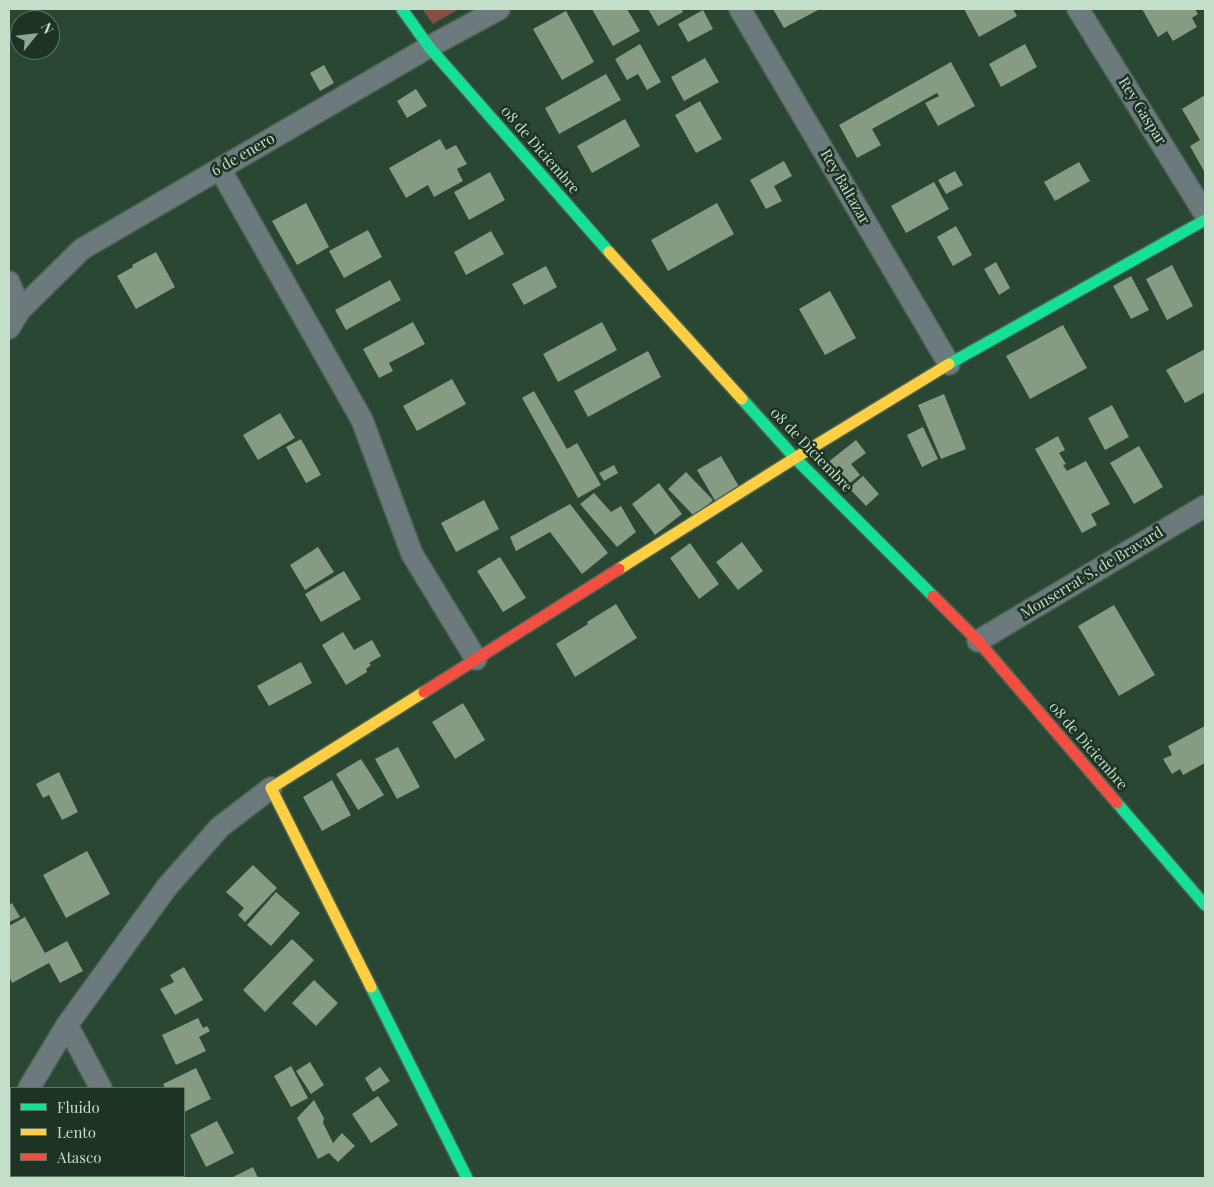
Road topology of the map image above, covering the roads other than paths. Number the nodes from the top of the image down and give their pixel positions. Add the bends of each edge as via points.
1 (402, 9) edge
2 (498, 9) edge
3 (740, 9) edge
4 (1078, 9) edge
5 (429, 47) junction
6 (220, 169) junction
7 (1205, 214) edge
8 (1205, 220) edge
9 (9, 282) edge
10 (20, 310) junction
11 (9, 328) edge
12 (949, 364) junction
13 (795, 458) junction
14 (1205, 506) edge
15 (978, 641) junction
16 (476, 658) junction
17 (271, 788) junction
18 (1205, 905) edge
19 (67, 1025) junction
20 (30, 1087) edge
21 (100, 1087) edge
22 (467, 1178) edge

1 - 5 street, 08 de Diciembre
2 - 5 street, 6 de enero
3 - 12 street, Rey Baltazar
4 - 7 street, Rey Gaspar
5 - 6 street, 6 de enero
5 - 13 street, 08 de Diciembre
6 - 10 street, 6 de enero via 82,249
6 - 16 street via 362,420 412,554
8 - 12 street
9 - 10 street
10 - 11 street, 6 de enero
12 - 13 street
13 - 15 street, 08 de Diciembre
13 - 16 street
14 - 15 street, Monserrat S. de Bravard
15 - 18 street, 08 de Diciembre
16 - 17 street
17 - 19 street via 220,827 167,887
17 - 22 street
19 - 20 street
19 - 21 street

